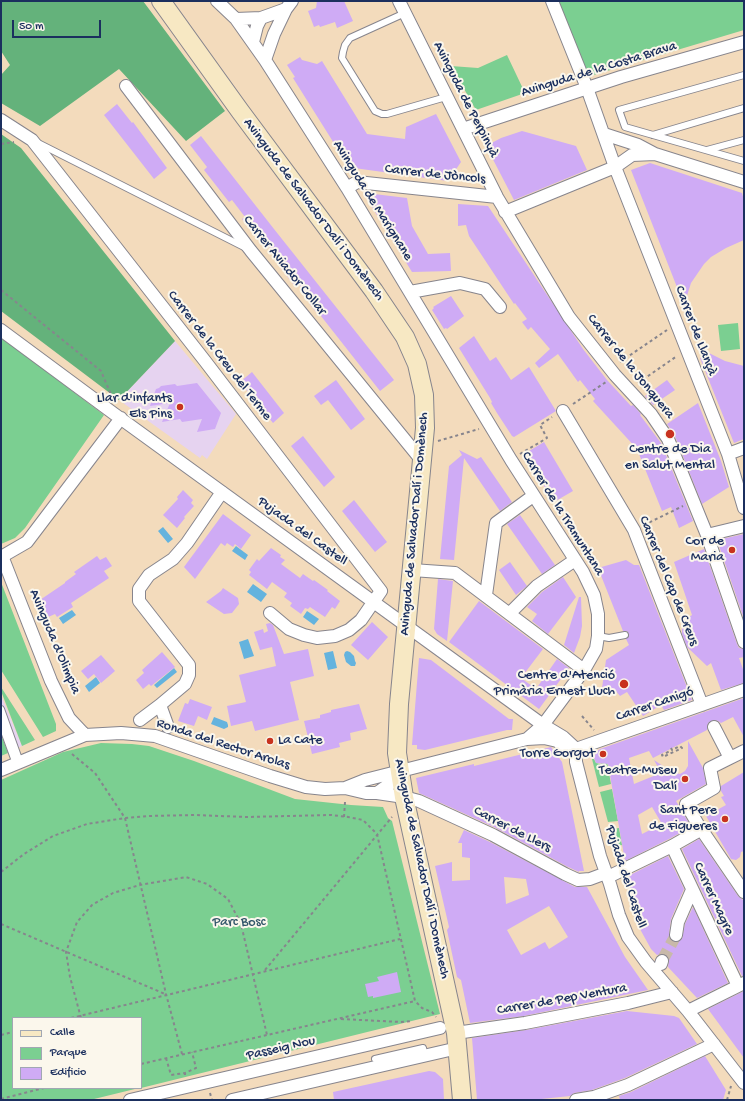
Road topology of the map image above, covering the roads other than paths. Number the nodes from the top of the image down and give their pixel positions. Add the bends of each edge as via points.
1 (161, 1) edge
2 (217, 1) edge
3 (399, 1) edge
4 (552, 1) edge
5 (289, 5) edge
6 (405, 13) junction
7 (260, 18) junction
8 (236, 19) junction
9 (253, 42) junction
10 (744, 42) edge
11 (265, 60) junction
12 (744, 75) edge
13 (126, 86) dead end
14 (587, 88) junction
15 (446, 97) junction
16 (744, 108) edge
17 (1, 120) edge
18 (463, 129) junction
19 (604, 134) junction
20 (653, 135) junction
21 (32, 140) junction
22 (744, 140) edge
23 (706, 150) junction
24 (655, 154) junction
25 (744, 161) edge
26 (615, 167) junction
27 (744, 182) edge
28 (347, 188) junction
29 (497, 197) junction
30 (505, 212) junction
31 (251, 251) junction
32 (410, 292) junction
33 (500, 307) dead end
34 (1, 330) edge
35 (563, 411) road end
36 (121, 418) junction
37 (490, 426) joint
38 (744, 448) edge
39 (424, 453) junction
40 (728, 454) junction
41 (222, 492) junction
42 (533, 496) junction
43 (744, 508) edge
44 (744, 526) edge
45 (707, 535) junction
46 (2, 557) edge
47 (575, 560) junction
48 (412, 570) junction
49 (486, 595) junction
50 (374, 602) junction
51 (270, 613) dead end
52 (510, 613) junction
53 (407, 626) junction
54 (625, 635) dead end
55 (598, 636) junction
56 (744, 642) edge
57 (584, 670) junction
58 (744, 690) edge
59 (160, 705) junction
60 (702, 705) junction
61 (1, 709) edge
62 (140, 720) dead end
63 (1, 724) edge
64 (543, 725) junction
65 (168, 727) dead end
66 (714, 727) dead end
67 (85, 735) junction
68 (528, 739) junction
69 (576, 749) junction
70 (744, 751) edge
71 (730, 758) junction
72 (576, 762) junction
73 (18, 763) junction
74 (1, 770) edge
75 (399, 771) junction
76 (345, 788) junction
77 (377, 793) junction
78 (404, 797) junction
79 (700, 828) junction
80 (672, 846) junction
81 (607, 875) junction
82 (692, 890) junction
83 (744, 892) edge
84 (676, 935) tunnel mouth
85 (741, 984) edge
86 (672, 992) junction
87 (688, 1011) junction
88 (451, 1036) junction
89 (714, 1044) junction
90 (425, 1055) junction
91 (375, 1059) dead end
92 (744, 1083) edge
93 (594, 1099) edge
94 (130, 1100) edge
95 (232, 1100) edge
96 (462, 1100) edge
97 (576, 1100) edge

1 - 39 main road, Avinguda de Salvador Dalí i Domènech via 405,337 416,360 424,395
2 - 8 street, Avinguda de Marignane
3 - 6 street, Avinguda de Perpinyà
4 - 14 street, Carrer de Llançà
5 - 7 street
5 - 11 street via 274,34
6 - 15 street, Avinguda de Perpinyà
6 - 15 lane via 350,38 345,45 342,58 375,112 387,114
7 - 8 street
7 - 9 street
8 - 9 street, Avinguda de Marignane
9 - 11 street, Avinguda de Marignane
10 - 14 street, Avinguda de la Costa Brava
11 - 28 street, Avinguda de Marignane
12 - 20 lane via 619,110 625,127
13 - 31 street, Carrer Aviador Collar
14 - 18 street, Avinguda de la Costa Brava
14 - 19 street, Carrer de Llançà
15 - 18 street, Avinguda de Perpinyà
16 - 20 lane
17 - 21 street, Carrer de la Creu del Terme
18 - 29 street, Avinguda de Perpinyà
19 - 24 street via 638,145
19 - 26 street, Carrer de Llançà
20 - 23 lane
21 - 31 lane
21 - 50 street, Carrer de la Creu del Terme via 381,591
22 - 23 lane
23 - 25 lane
24 - 26 street via 632,155
24 - 27 street
26 - 30 street
26 - 40 street, Carrer de Llançà
28 - 29 street, Carrer de Jòncols via 357,182
28 - 32 street, Avinguda de Marignane
29 - 30 street, Avinguda de Perpinyà
30 - 45 street, Carrer de la Jonquera via 569,317 610,369 651,414 668,439
31 - 39 street, Carrer Aviador Collar
32 - 33 street via 460,283 485,289
32 - 37 street, Avinguda de Marignane
34 - 36 street, Pujada del Castell
35 - 60 street, Carrer del Cap de Creus via 634,530
36 - 41 street, Pujada del Castell
36 - 46 street via 27,542
37 - 42 street, Carrer de la Tramuntana
38 - 40 street
39 - 48 main road, Avinguda de Salvador Dalí i Domènech
40 - 43 street, Carrer de Llançà
41 - 50 street, Pujada del Castell
41 - 59 street, Ronda del Rector Arolas via 173,559 149,575 140,589 140,601 189,665 189,675 185,684
42 - 47 street, Carrer de la Tramuntana
42 - 49 street via 496,523
44 - 45 street
45 - 56 street, Carrer de la Jonquera
46 - 67 street, Avinguda d'Olimpia via 51,681 70,718
47 - 52 street via 537,586
47 - 55 street, Carrer de la Tramuntana via 594,595 598,614
48 - 49 street via 455,574
48 - 53 main road, Avinguda de Salvador Dalí i Domènech
49 - 52 street
50 - 51 street via 362,620 350,630 335,636 317,638 289,629
50 - 53 street, Pujada del Castell
52 - 57 street
53 - 64 street, Pujada del Castell
53 - 75 main road, Avinguda de Salvador Dalí i Domènech via 398,727
54 - 55 lane via 609,638
55 - 57 street, Carrer de la Tramuntana via 596,649
57 - 64 street, Carrer de la Tramuntana
58 - 60 street, Carrer Canigó
59 - 62 street, Ronda del Rector Arolas
59 - 65 street, Ronda del Rector Arolas
60 - 69 street, Carrer Canigó
61 - 73 lane
63 - 73 lane
64 - 68 street, Carrer de la Tramuntana
64 - 69 street, Pujada del Castell via 563,737
66 - 71 street
67 - 73 street, Ronda del Rector Arolas
67 - 76 street, Ronda del Rector Arolas via 121,733 155,736 306,786
68 - 72 street, Pujada del Castell via 544,738 557,741 569,750
68 - 75 street, Ronda del Rector Arolas
69 - 72 street, Pujada del Castell
70 - 71 street
71 - 79 street via 710,768 714,788 686,804
72 - 81 street, Pujada del Castell
73 - 74 street, Ronda del Rector Arolas
75 - 76 street, Ronda del Rector Arolas
75 - 77 street via 394,781
75 - 78 main road, Avinguda de Salvador Dalí i Domènech
76 - 77 street, Ronda del Rector Arolas
77 - 78 street, Ronda del Rector Arolas
78 - 81 street, Carrer de Llers via 419,801 493,836 578,880
78 - 88 main road, Avinguda de Salvador Dalí i Domènech
79 - 80 street, Carrer de Llers
79 - 83 street
80 - 81 street, Carrer de Llers
80 - 82 street, Carrer Magre
81 - 86 street, Pujada del Castell via 628,937
82 - 84 street via 678,922
82 - 85 street, Carrer Magre
85 - 87 street
86 - 87 street, Pujada del Castell
86 - 88 street, Carrer de Pep Ventura via 628,1003
87 - 89 street, Pujada del Castell
88 - 90 street
88 - 94 street, Passeig Nou via 188,1086
88 - 96 main road, Avinguda de Salvador Dalí i Domènech
89 - 92 street, Pujada del Castell
89 - 93 street
90 - 91 lane via 423,1048
90 - 95 street
93 - 97 street

